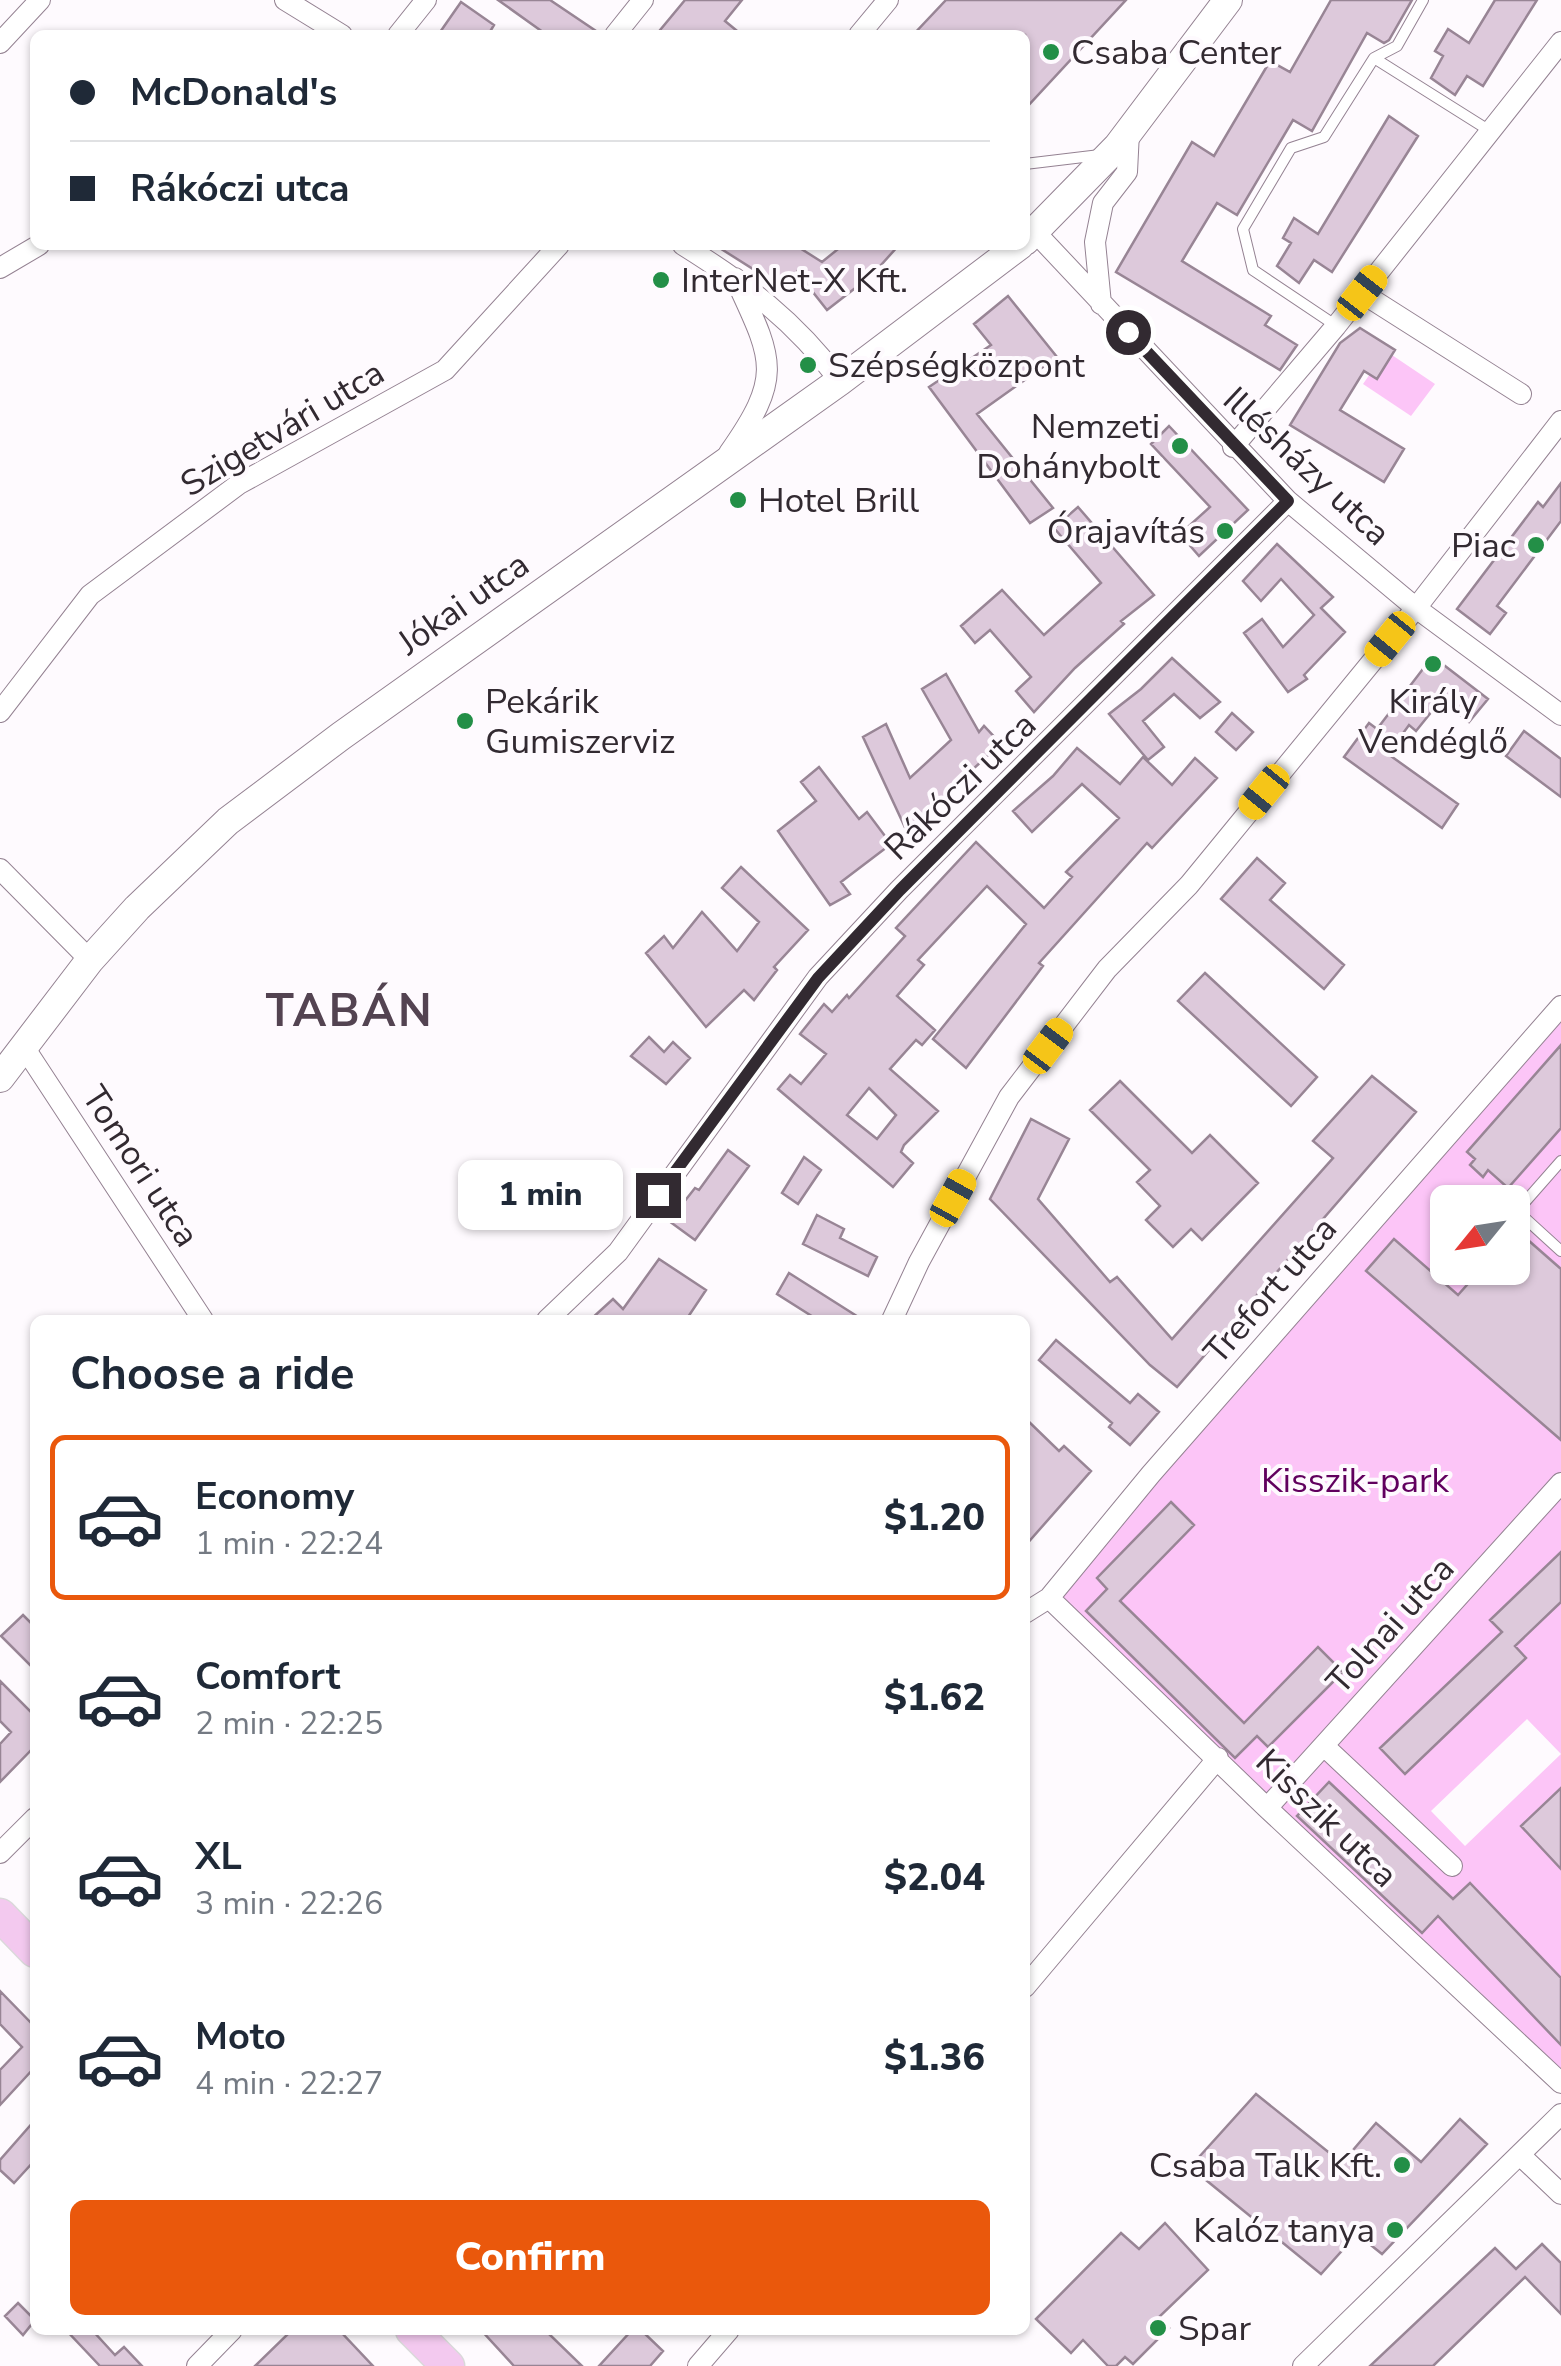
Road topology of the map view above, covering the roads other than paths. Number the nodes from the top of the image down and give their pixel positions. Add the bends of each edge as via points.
1 (40, 0) edge
2 (285, 0) edge
3 (426, 0) edge
4 (643, 0) edge
5 (888, 0) edge
6 (1228, 0) edge
7 (1422, 0) edge
8 (318, 30) edge
9 (402, 30) edge
10 (618, 30) edge
11 (863, 30) edge
12 (1561, 42) edge
13 (0, 43) edge
14 (1374, 58) junction
15 (1491, 131) junction
16 (1120, 143) junction
17 (1030, 163) edge
18 (1030, 230) edge
19 (1030, 238) edge
20 (31, 250) edge
21 (554, 250) edge
22 (691, 250) edge
23 (1006, 250) edge
24 (0, 268) edge
25 (735, 278) junction
26 (1362, 293) junction
27 (1101, 304) junction
28 (1336, 326) junction
29 (840, 381) junction
30 (1521, 394) dead end
31 (1561, 421) edge
32 (1233, 447) junction
33 (718, 468) junction
34 (1288, 501) junction
35 (1416, 608) junction
36 (0, 712) edge
37 (1561, 715) edge
38 (0, 870) edge
39 (90, 960) junction
40 (1561, 1006) edge
41 (24, 1047) junction
42 (0, 1078) edge
43 (1561, 1161) edge
44 (1561, 1250) edge
45 (200, 1315) edge
46 (551, 1315) edge
47 (894, 1315) edge
48 (1561, 1484) edge
49 (1048, 1598) junction
50 (1030, 1610) edge
51 (1324, 1746) junction
52 (1218, 1758) junction
53 (1267, 1808) junction
54 (30, 1823) edge
55 (0, 1853) edge
56 (1452, 1866) dead end
57 (0, 1916) edge
58 (30, 1946) edge
59 (1030, 1981) edge
60 (1561, 2083) edge
61 (1561, 2114) edge
62 (1520, 2155) junction
63 (1561, 2194) edge
64 (227, 2335) edge
65 (417, 2335) edge
66 (726, 2335) edge
67 (197, 2366) edge
68 (448, 2366) edge
69 (698, 2366) edge
70 (1303, 2366) edge

1 - 13 street
2 - 8 street
3 - 9 street
4 - 10 street
5 - 11 street
6 - 16 main road, Jókai utca
7 - 14 lane via 1396,46
12 - 15 street
14 - 15 lane
14 - 28 lane via 1324,137 1291,148 1243,229 1253,270
15 - 26 street
16 - 17 lane
16 - 18 main road, Jókai utca
16 - 27 street via 1128,172 1103,203 1095,242
19 - 27 street, Illésházy utca
20 - 24 street
21 - 36 street, Szigetvári utca via 446,370 239,484 90,595
22 - 25 street
23 - 29 main road, Jókai utca
25 - 29 street via 778,310
25 - 33 street via 767,347 768,381 758,412
26 - 28 street
26 - 30 street
27 - 32 street, Illésházy utca
28 - 32 street
29 - 33 main road, Jókai utca
31 - 35 street
32 - 34 street, Illésházy utca
33 - 39 main road, Jókai utca via 228,821
34 - 35 street, Illésházy utca
34 - 46 street, Rákóczi utca via 818,978 618,1252
35 - 37 street, Illésházy utca
35 - 47 street via 1189,885 1107,969 1009,1097
38 - 39 street
39 - 41 main road, Jókai utca
40 - 49 street, Trefort utca
41 - 42 main road, Jókai utca
41 - 45 street, Tomori utca
43 - 44 lane via 1516,1211
48 - 51 street, Tolnai utca
49 - 50 street, Trefort utca
49 - 52 street, Kisszik utca
51 - 53 street, Tolnai utca
51 - 56 street
52 - 53 street, Kisszik utca
52 - 59 street
53 - 60 street, Kisszik utca
54 - 55 street
57 - 58 main road
61 - 62 street
62 - 63 street
62 - 70 street
64 - 67 street
65 - 68 main road
66 - 69 street

